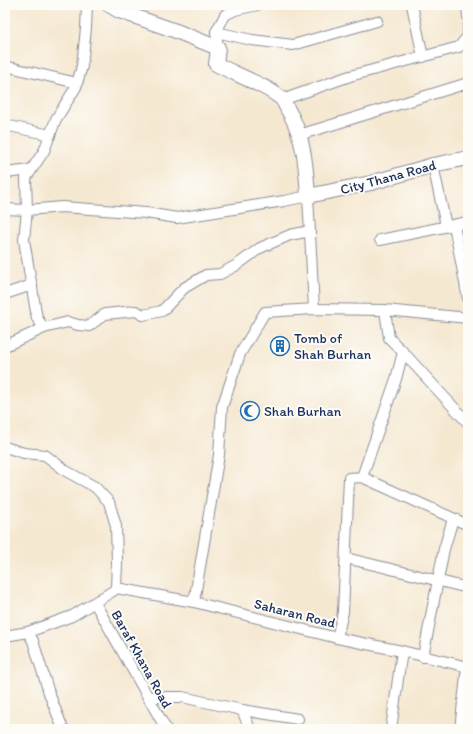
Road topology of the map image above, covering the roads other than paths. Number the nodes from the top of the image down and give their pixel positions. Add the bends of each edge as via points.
1 (87, 5) edge
2 (412, 5) edge
3 (467, 5) edge
4 (253, 6) edge
5 (116, 7) edge
6 (468, 17) edge
7 (377, 21) dead end
8 (468, 27) edge
9 (216, 32) junction
10 (218, 48) junction
11 (423, 57) junction
12 (5, 66) edge
13 (468, 83) edge
14 (77, 84) junction
15 (282, 100) junction
16 (5, 125) edge
17 (50, 135) junction
18 (299, 135) junction
19 (468, 158) edge
20 (433, 165) junction
21 (31, 170) junction
22 (5, 173) edge
23 (308, 196) junction
24 (5, 209) edge
25 (27, 210) junction
26 (468, 222) edge
27 (450, 225) junction
28 (310, 231) junction
29 (380, 240) dead end
30 (32, 285) junction
31 (5, 294) edge
32 (468, 298) edge
33 (314, 309) junction
34 (386, 310) junction
35 (468, 318) edge
36 (44, 328) junction
37 (5, 346) edge
38 (403, 352) junction
39 (468, 423) edge
40 (5, 446) edge
41 (362, 477) junction
42 (453, 519) junction
43 (468, 525) edge
44 (346, 558) junction
45 (438, 581) junction
46 (116, 588) junction
47 (468, 588) edge
48 (194, 602) junction
49 (94, 603) junction
50 (28, 632) junction
51 (5, 636) edge
52 (337, 638) junction
53 (402, 651) junction
54 (423, 657) junction
55 (468, 667) edge
56 (148, 698) junction
57 (242, 710) junction
58 (298, 719) dead end
59 (62, 729) edge
60 (166, 729) edge
61 (250, 729) edge
62 (391, 729) edge
63 (460, 729) edge

1 - 14 street via 82,66
2 - 11 street
3 - 6 street
4 - 9 street via 224,15
5 - 10 street
7 - 9 street via 293,45
8 - 11 street via 468,36 460,47
9 - 10 street
10 - 15 street via 216,64 258,84
11 - 15 street via 350,76
12 - 14 street
13 - 18 street
14 - 17 street via 56,119
15 - 18 street via 293,118
16 - 17 street
17 - 21 street via 44,151
18 - 23 street
19 - 20 street, City Thana Road
20 - 23 street, City Thana Road via 371,183
20 - 27 street
21 - 22 street
21 - 25 street via 26,178
23 - 25 street via 177,218 146,213 69,208
23 - 28 street
24 - 25 street
25 - 30 street via 24,240
26 - 27 street
27 - 29 street
27 - 32 street
28 - 33 street
28 - 36 street via 260,248 220,274 206,275 184,288 162,311 105,314 89,326 68,322
30 - 31 street
30 - 36 street via 37,318
33 - 34 street
33 - 48 street via 265,312 240,354 222,407 219,455
34 - 35 street
34 - 38 street via 389,338
36 - 37 street
38 - 39 street
38 - 41 street
40 - 46 street via 24,453 45,455 66,471 95,487 109,502 116,526
41 - 42 street
41 - 44 street via 349,478
42 - 43 street
42 - 45 street
44 - 45 street
44 - 52 street via 343,612
45 - 47 street
45 - 54 street
46 - 48 street, Saharan Road
46 - 49 street
48 - 52 street, Saharan Road
49 - 50 street via 72,616
49 - 56 street, Baraf Khana Road
50 - 51 street
50 - 59 street
52 - 53 street, Saharan Road
53 - 54 street, Saharan Road
53 - 62 street
54 - 55 street, Saharan Road
55 - 63 street
56 - 57 street via 182,697
56 - 60 street, Baraf Khana Road
57 - 58 street
57 - 61 street

